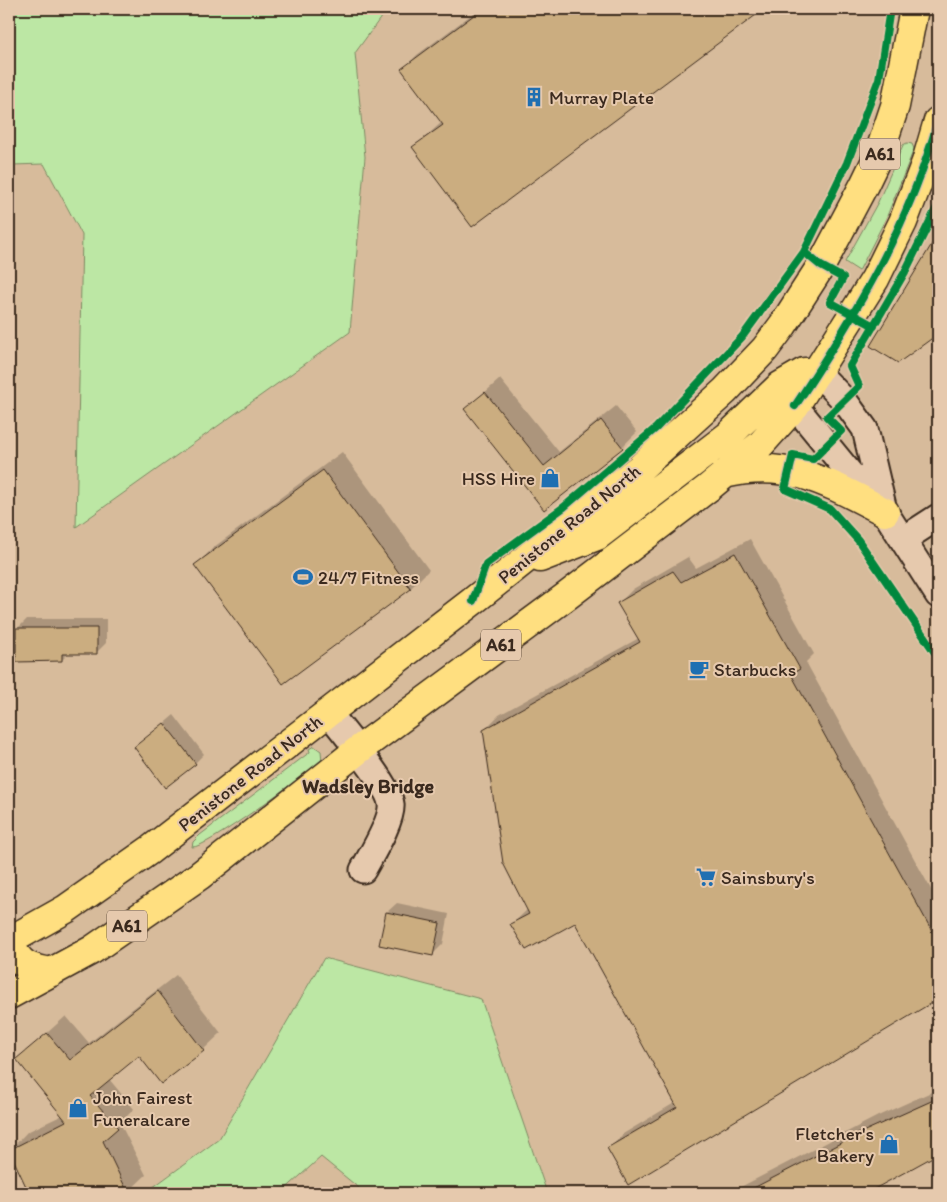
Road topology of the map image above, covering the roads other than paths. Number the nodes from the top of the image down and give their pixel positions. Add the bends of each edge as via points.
1 (914, 9) edge
2 (938, 120) edge
3 (764, 349) junction
4 (818, 372) junction
5 (788, 396) junction
6 (724, 474) junction
7 (885, 512) junction
8 (938, 517) edge
9 (904, 539) junction
10 (516, 567) junction
11 (938, 595) edge
12 (328, 712) junction
13 (357, 751) junction
14 (363, 870) dead end
15 (9, 942) edge
16 (52, 972) junction
17 (9, 995) edge

1 - 3 highway, Penistone Road North / A61 via 895,106 879,154 821,266
2 - 4 highway, A61 via 926,162 892,245
3 - 5 highway via 770,368
3 - 10 highway, Penistone Road North / A61 via 716,400 648,462
4 - 5 highway, A61
4 - 7 street via 865,429
5 - 6 highway, A61 via 761,444
5 - 7 street via 853,478
5 - 10 highway via 728,436 597,536
6 - 7 highway via 776,468 808,474
6 - 13 highway, A61 via 568,596
7 - 9 street
8 - 9 street
9 - 11 street
10 - 12 highway, Penistone Road North / A61
12 - 13 street
12 - 15 highway, Penistone Road North / A61 via 150,850 66,909
13 - 14 street via 383,784 392,804 384,831
13 - 16 highway, A61 via 199,876 92,950
15 - 16 highway via 18,961 33,969
16 - 17 highway, A61

